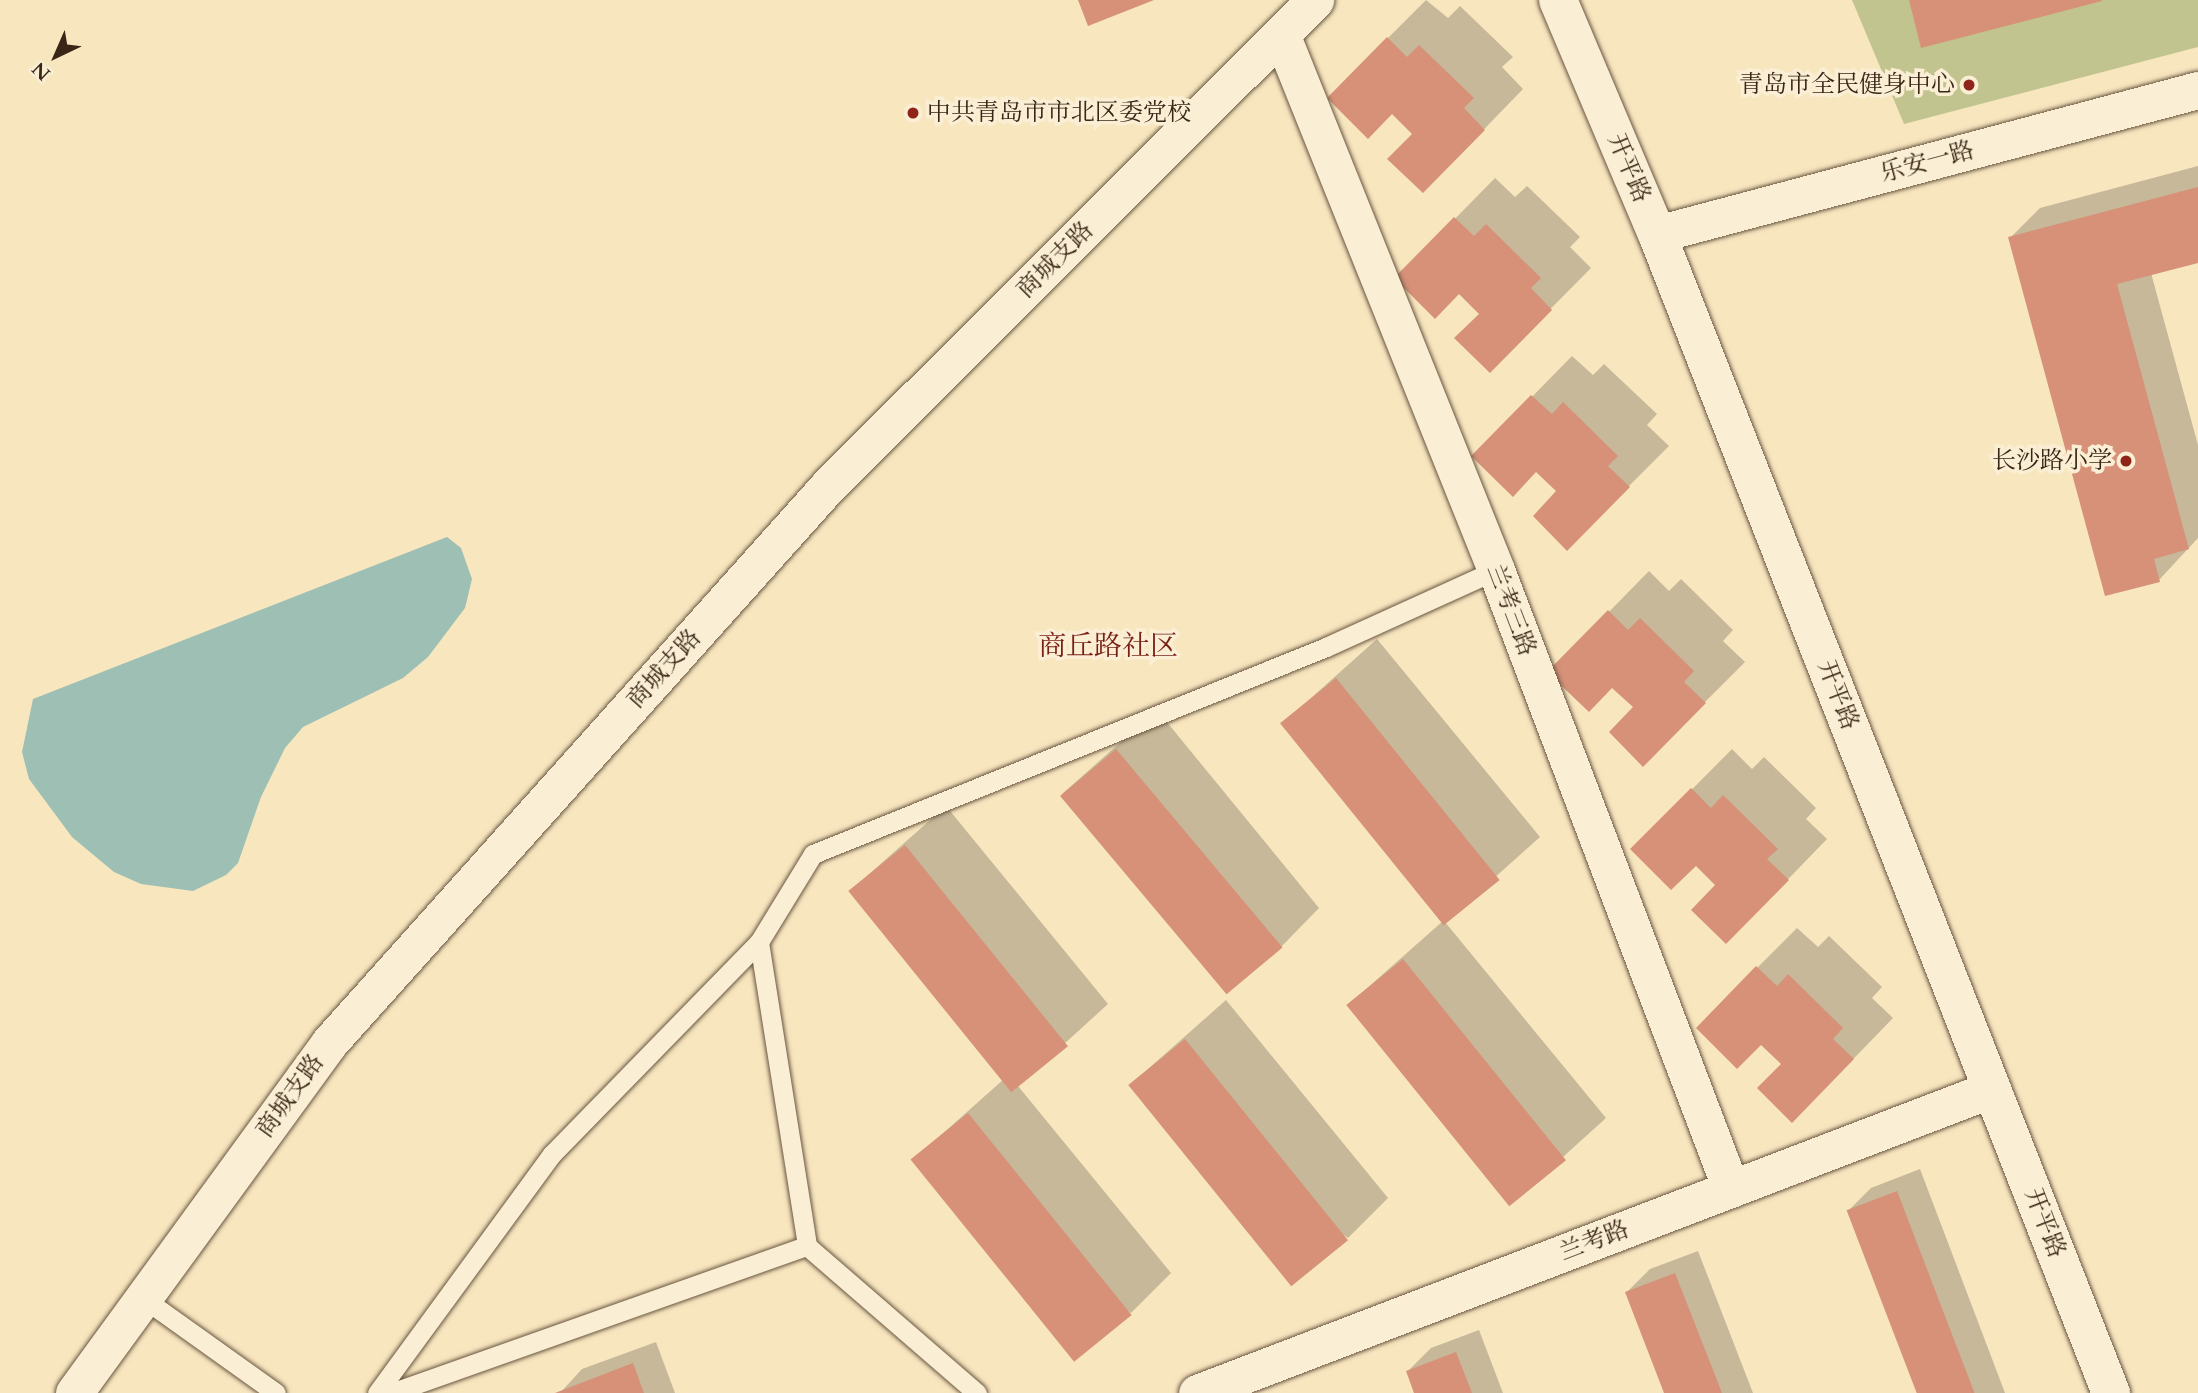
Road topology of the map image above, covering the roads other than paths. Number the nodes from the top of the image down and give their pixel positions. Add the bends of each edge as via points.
1 (1315, 0) edge
2 (1558, 0) edge
3 (1281, 34) junction
4 (2198, 90) edge
5 (1657, 234) junction
6 (1496, 569) junction
7 (759, 942) junction
8 (1992, 1089) junction
9 (1731, 1189) junction
10 (807, 1246) junction
11 (143, 1298) junction
12 (74, 1393) edge
13 (276, 1393) edge
14 (377, 1393) edge
15 (391, 1393) edge
16 (977, 1393) edge
17 (1197, 1393) edge
18 (2111, 1393) edge

1 - 3 street, 商城支路
2 - 5 street, 开平路
3 - 6 street, 兰考三路
3 - 11 street, 商城支路 via 829,485 329,1043
4 - 5 street, 乐安一路
5 - 8 street, 开平路
6 - 7 lane via 1326,647 813,854
6 - 9 street, 兰考三路
7 - 10 lane
7 - 14 lane via 552,1154
8 - 9 street, 兰考路
8 - 18 street, 开平路
9 - 17 street, 兰考路
10 - 15 lane
10 - 16 lane
11 - 12 street, 商城支路
11 - 13 lane

